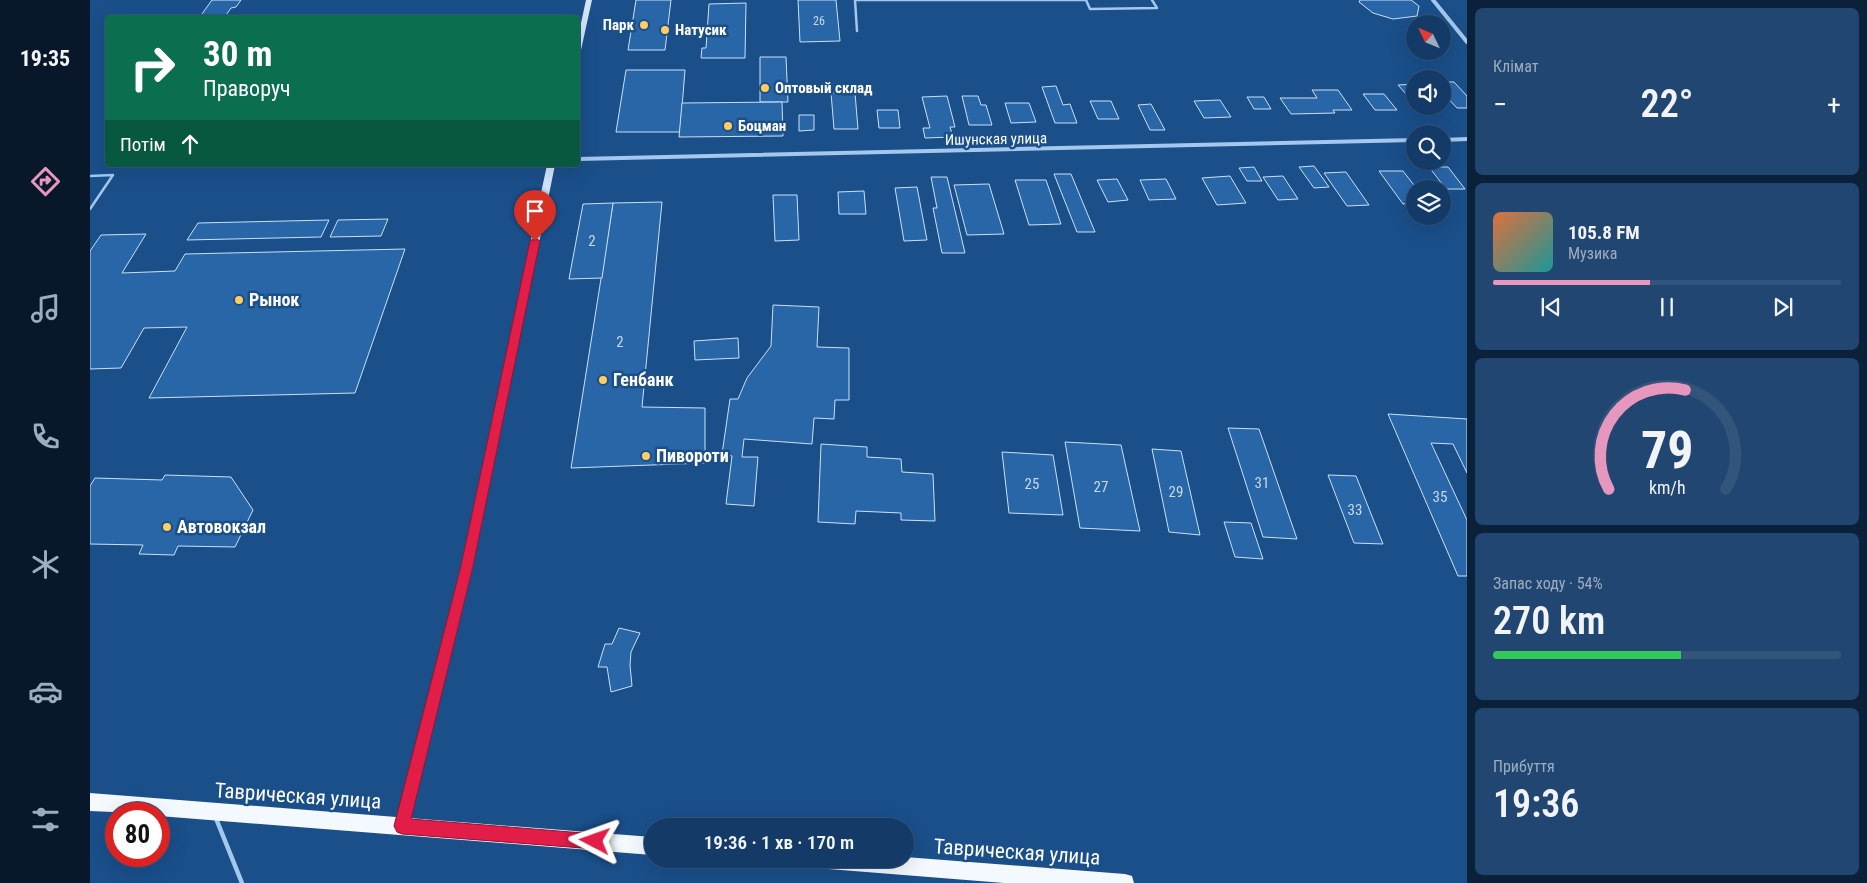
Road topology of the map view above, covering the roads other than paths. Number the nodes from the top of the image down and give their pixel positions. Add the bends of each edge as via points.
1 (589, 0) edge
2 (1152, 0) edge
3 (1433, 0) edge
4 (857, 31) dead end
5 (580, 41) edge
6 (1467, 42) edge
7 (1467, 139) edge
8 (1406, 140) edge
9 (1451, 140) edge
10 (580, 159) edge
11 (551, 167) edge
12 (90, 176) edge
13 (90, 210) edge
14 (90, 802) edge
15 (213, 812) junction
16 (402, 826) junction
17 (644, 845) edge
18 (914, 867) edge
19 (242, 883) edge
20 (1125, 883) edge

1 - 5 main road
2 - 4 lane via 1157,8 1090,9 1086,0 855,0
3 - 6 street
7 - 9 street
8 - 10 street, Ишунская улица
11 - 16 main road via 467,566
12 - 13 lane via 113,175
14 - 15 highway, Таврическая улица
15 - 16 highway, Таврическая улица
15 - 19 lane
16 - 17 highway, Таврическая улица
18 - 20 highway, Таврическая улица

